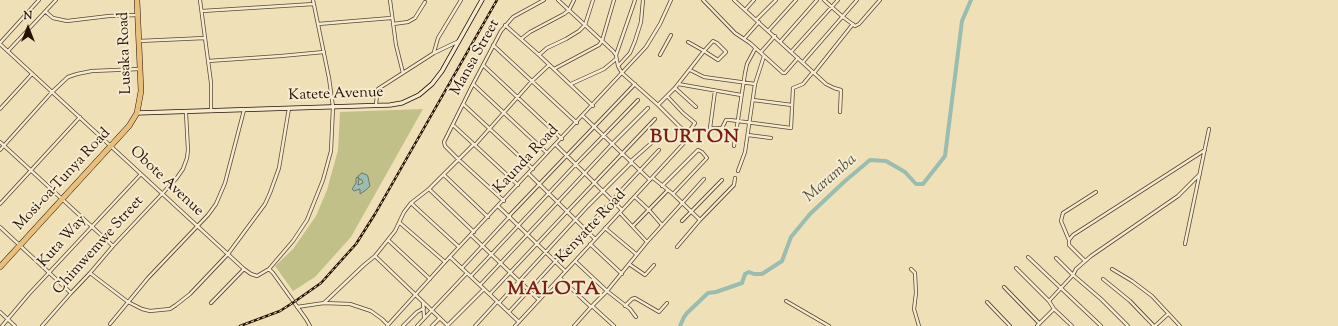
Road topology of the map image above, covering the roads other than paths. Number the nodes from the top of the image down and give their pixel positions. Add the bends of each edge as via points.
1 (39, 0) edge
2 (56, 0) edge
3 (137, 0) edge
4 (200, 0) edge
5 (313, 0) edge
6 (390, 0) edge
7 (461, 0) edge
8 (482, 0) edge
9 (544, 0) edge
10 (558, 0) edge
11 (574, 0) edge
12 (593, 0) edge
13 (614, 0) edge
14 (635, 0) edge
15 (644, 0) edge
16 (671, 0) edge
17 (703, 0) edge
18 (734, 0) edge
19 (754, 0) edge
20 (776, 0) edge
21 (796, 0) edge
22 (817, 0) edge
23 (824, 0) edge
24 (838, 0) edge
25 (857, 0) edge
26 (880, 0) edge
27 (425, 2) dead end
28 (314, 4) junction
29 (832, 7) junction
30 (569, 10) junction
31 (745, 10) junction
32 (202, 11) junction
33 (46, 12) junction
34 (138, 15) junction
35 (843, 17) junction
36 (392, 18) junction
37 (756, 20) junction
38 (759, 22) junction
39 (318, 24) junction
40 (393, 24) junction
41 (853, 24) junction
42 (505, 25) junction
43 (584, 25) junction
44 (768, 31) junction
45 (671, 35) dead end
46 (774, 36) junction
47 (205, 38) junction
48 (521, 39) junction
49 (744, 39) junction
50 (138, 41) junction
51 (459, 41) junction
52 (602, 41) junction
53 (688, 42) dead end
54 (780, 42) junction
55 (0, 44) edge
56 (493, 45) junction
57 (755, 48) junction
58 (8, 51) junction
59 (704, 51) junction
60 (324, 52) junction
61 (761, 52) junction
62 (791, 52) junction
63 (434, 53) junction
64 (539, 55) junction
65 (616, 55) junction
66 (660, 55) dead end
67 (764, 56) junction
68 (798, 58) junction
69 (616, 59) junction
70 (208, 61) junction
71 (803, 62) junction
72 (483, 65) junction
73 (549, 65) junction
74 (618, 66) junction
75 (140, 69) junction
76 (554, 69) junction
77 (690, 70) junction
78 (814, 72) junction
79 (403, 73) junction
80 (622, 73) junction
81 (32, 74) junction
82 (532, 81) junction
83 (743, 83) junction
84 (473, 84) junction
85 (571, 84) junction
86 (635, 84) junction
87 (678, 84) junction
88 (755, 84) junction
89 (675, 88) junction
90 (715, 91) junction
91 (52, 92) junction
92 (740, 95) junction
93 (667, 96) junction
94 (519, 97) junction
95 (638, 100) dead end
96 (753, 100) junction
97 (463, 104) junction
98 (658, 105) junction
99 (792, 105) junction
100 (139, 106) joint
101 (376, 106) junction
102 (593, 106) junction
103 (333, 107) junction
104 (696, 107) dead end
105 (0, 108) edge
106 (289, 108) junction
107 (648, 108) dead end
108 (244, 110) junction
109 (211, 112) junction
110 (840, 112) dead end
111 (186, 113) junction
112 (504, 113) junction
113 (137, 114) junction
114 (583, 116) junction
115 (80, 118) junction
116 (655, 119) dead end
117 (738, 121) junction
118 (750, 122) junction
119 (577, 123) junction
120 (453, 125) junction
121 (594, 126) junction
122 (490, 128) junction
123 (1209, 129) dead end
124 (665, 131) dead end
125 (604, 135) junction
126 (748, 135) junction
127 (562, 138) junction
128 (771, 138) dead end
129 (0, 142) edge
130 (684, 143) dead end
131 (474, 144) junction
132 (612, 144) junction
133 (4, 145) junction
134 (556, 145) junction
135 (111, 146) junction
136 (734, 146) dead end
137 (0, 150) edge
138 (659, 150) dead end
139 (1205, 150) junction
140 (547, 153) junction
141 (622, 153) junction
142 (567, 155) junction
143 (458, 159) junction
144 (631, 162) junction
145 (576, 164) junction
146 (533, 170) junction
147 (31, 171) junction
148 (640, 171) junction
149 (738, 171) dead end
150 (586, 173) junction
151 (141, 174) junction
152 (529, 174) junction
153 (1200, 174) junction
154 (444, 175) junction
155 (653, 178) junction
156 (736, 178) dead end
157 (704, 179) dead end
158 (650, 180) junction
159 (722, 180) dead end
160 (595, 182) junction
161 (540, 184) junction
162 (518, 185) junction
163 (662, 186) junction
164 (429, 190) junction
165 (668, 190) junction
166 (603, 191) junction
167 (1096, 192) dead end
168 (162, 193) junction
169 (549, 193) junction
170 (673, 194) junction
171 (635, 197) junction
172 (61, 199) junction
173 (612, 200) junction
174 (504, 201) junction
175 (558, 202) junction
176 (412, 203) junction
177 (682, 203) junction
178 (0, 204) edge
179 (498, 206) junction
180 (649, 210) junction
181 (567, 211) junction
182 (621, 211) junction
183 (691, 212) junction
184 (509, 216) junction
185 (488, 217) junction
186 (576, 220) junction
187 (700, 220) junction
188 (682, 221) dead end
189 (400, 223) junction
190 (662, 225) junction
191 (197, 226) junction
192 (519, 226) junction
193 (633, 226) junction
194 (0, 227) edge
195 (91, 227) junction
196 (605, 228) junction
197 (585, 229) junction
198 (474, 232) junction
199 (471, 235) junction
200 (528, 235) junction
201 (595, 239) junction
202 (388, 240) junction
203 (1069, 240) junction
204 (647, 242) junction
205 (537, 244) junction
206 (590, 244) junction
207 (1185, 244) dead end
208 (20, 245) junction
209 (113, 246) junction
210 (482, 246) junction
211 (459, 247) junction
212 (677, 247) dead end
213 (546, 252) junction
214 (228, 254) junction
215 (636, 254) junction
216 (491, 255) junction
217 (375, 256) junction
218 (450, 257) junction
219 (1028, 257) dead end
220 (1056, 258) dead end
221 (575, 261) junction
222 (1085, 261) junction
223 (445, 262) junction
224 (555, 262) junction
225 (501, 263) junction
226 (629, 264) junction
227 (654, 265) dead end
228 (0, 267) edge
229 (462, 268) junction
230 (1016, 268) dead end
231 (244, 269) junction
232 (911, 269) dead end
233 (1112, 269) dead end
234 (269, 270) junction
235 (565, 271) junction
236 (510, 272) junction
237 (50, 273) junction
238 (90, 273) junction
239 (468, 273) junction
240 (622, 274) junction
241 (1073, 275) junction
242 (471, 276) junction
243 (560, 278) junction
244 (430, 279) junction
245 (1103, 279) dead end
246 (519, 281) junction
247 (480, 285) junction
248 (1004, 287) dead end
249 (484, 288) junction
250 (1061, 288) junction
251 (529, 290) junction
252 (607, 291) junction
253 (71, 293) junction
254 (490, 294) junction
255 (415, 295) junction
256 (539, 300) junction
257 (1049, 300) junction
258 (786, 301) dead end
259 (128, 302) junction
260 (423, 302) junction
261 (986, 302) dead end
262 (211, 303) dead end
263 (324, 303) junction
264 (498, 303) junction
265 (667, 303) dead end
266 (591, 306) junction
267 (625, 306) junction
268 (298, 307) junction
269 (424, 308) junction
270 (1054, 309) junction
271 (432, 310) junction
272 (0, 312) edge
273 (509, 312) junction
274 (1168, 314) junction
275 (636, 317) dead end
276 (424, 318) junction
277 (440, 318) junction
278 (8, 320) junction
279 (519, 322) junction
280 (577, 323) junction
281 (1039, 323) junction
282 (110, 324) dead end
283 (2, 326) edge
284 (15, 326) edge
285 (42, 326) edge
286 (310, 326) edge
287 (388, 326) edge
288 (404, 326) edge
289 (417, 326) edge
290 (432, 326) edge
291 (447, 326) edge
292 (475, 326) edge
293 (515, 326) edge
294 (574, 326) edge
295 (581, 326) edge
296 (614, 326) edge
297 (829, 326) edge
298 (919, 326) edge
299 (1010, 326) edge
300 (1037, 326) edge
301 (1072, 326) edge
302 (1101, 326) edge
303 (1128, 326) edge
304 (1154, 326) edge
305 (1180, 326) edge

1 - 55 street
2 - 33 street
3 - 34 highway, Lusaka Road
4 - 32 street
5 - 28 street
6 - 36 street
7 - 63 street via 438,38
8 - 51 street, Katete Avenue
9 - 42 street, Mansa Street via 513,17
10 - 30 street
11 - 30 street
12 - 43 street
13 - 52 street
14 - 65 street
15 - 74 street via 635,41 630,53
16 - 80 street, Kaunda Road via 646,47
17 - 49 street
18 - 31 street
19 - 31 street
20 - 37 street
21 - 44 street
22 - 54 street
23 - 29 street
24 - 29 street
25 - 35 street
26 - 41 street via 859,24
27 - 40 street via 415,18 408,22
28 - 32 street
28 - 39 street
29 - 35 street
29 - 62 street
30 - 43 street
30 - 48 street
31 - 37 street
32 - 47 street
33 - 34 street via 53,18 67,21
33 - 58 street
34 - 50 highway, Lusaka Road
35 - 41 street
35 - 71 street
36 - 39 street
36 - 40 street
37 - 38 street
38 - 44 street
38 - 49 street
39 - 60 street
40 - 79 street
41 - 78 street
42 - 48 street
42 - 56 street, Mansa Street
43 - 52 street
43 - 64 street via 579,31
44 - 46 street
45 - 66 street
46 - 54 street
46 - 61 street
47 - 50 street
47 - 70 street
48 - 64 street
49 - 57 street
50 - 75 highway, Lusaka Road
51 - 63 street
51 - 101 street, Katete Avenue via 442,71 419,95 402,103
52 - 65 street
52 - 76 street via 594,48
53 - 59 street
54 - 62 street
55 - 58 street, Obote Avenue
56 - 72 street, Mansa Street
56 - 82 street
57 - 61 street
57 - 83 street via 747,64
58 - 81 street, Obote Avenue
59 - 59 street via 718,60 726,52 714,41
59 - 77 street
60 - 70 street
60 - 103 street
61 - 67 street
62 - 68 street
63 - 79 street
64 - 73 street
65 - 69 street
67 - 68 street via 784,74
67 - 88 street
68 - 71 street
69 - 74 street
69 - 85 street via 604,69
70 - 109 street
71 - 78 street
72 - 84 street, Mansa Street
72 - 94 street
73 - 76 street
73 - 82 street
74 - 80 street
75 - 91 street via 77,74 68,77
75 - 100 highway, Lusaka Road
76 - 85 street
77 - 83 street via 704,77
77 - 87 street
78 - 99 street via 803,84 793,88
78 - 110 street via 830,86 841,90
79 - 101 street via 378,89
80 - 86 street
80 - 102 street, Kaunda Road
81 - 91 street, Obote Avenue
81 - 105 street
82 - 94 street
82 - 119 street
83 - 88 street
83 - 92 street
84 - 97 street, Mansa Street
84 - 112 street
85 - 102 street
86 - 98 street
86 - 121 street
87 - 89 street
87 - 90 street
88 - 96 street
89 - 93 street
89 - 104 street
90 - 92 street
90 - 117 street via 710,128 722,128 728,120
91 - 115 street, Obote Avenue
91 - 133 street
92 - 117 street
93 - 98 street
93 - 98 street via 695,123 688,133
94 - 112 street
94 - 127 street
95 - 125 street
96 - 99 street
96 - 118 street
97 - 120 street, Mansa Street
97 - 122 street
99 - 118 street via 791,128
100 - 113 highway, Mosi-oa-Tunya Road
101 - 103 street, Katete Avenue
102 - 114 street, Kaunda Road
103 - 106 street, Katete Avenue
103 - 234 street via 332,140 318,193 307,220
106 - 108 street, Katete Avenue
106 - 214 street via 283,152 270,194 256,218
107 - 132 street
108 - 109 street, Katete Avenue
108 - 191 street via 225,183 216,204
109 - 111 street, Katete Avenue
111 - 113 street, Katete Avenue
111 - 168 street, Chimwemwe Street via 187,158 183,170
112 - 122 street
112 - 140 street
113 - 135 highway, Mosi-oa-Tunya Road
114 - 119 street, Kaunda Road
114 - 121 street
115 - 135 street, Obote Avenue
115 - 147 street
116 - 141 street
117 - 118 street
117 - 136 street
118 - 126 street
119 - 127 street, Kaunda Road
120 - 131 street
120 - 143 street, Mansa Street via 444,142
121 - 125 street
121 - 142 street
122 - 131 street
122 - 146 street
123 - 139 street
124 - 144 street
125 - 132 street
125 - 145 street
126 - 128 street
126 - 149 street
127 - 134 street, Kaunda Road
129 - 133 street
130 - 155 street, Kenyatte Road
131 - 143 street
131 - 162 street
132 - 141 street
132 - 150 street
133 - 137 street
133 - 147 street
134 - 140 street, Kaunda Road
134 - 142 street
135 - 151 street, Obote Avenue
135 - 172 highway, Mosi-oa-Tunya Road
138 - 148 street
139 - 153 street
139 - 203 street
140 - 146 street, Kaunda Road
141 - 144 street
141 - 160 street
142 - 145 street
142 - 161 street
143 - 154 street
143 - 174 street
144 - 148 street
144 - 166 street
145 - 150 street
145 - 169 street
146 - 152 street, Kaunda Road
147 - 172 street
147 - 178 street
148 - 158 street
148 - 173 street
150 - 160 street
150 - 175 street
151 - 168 street, Obote Avenue
151 - 195 street, Kuta Way
152 - 161 street
152 - 162 street, Kaunda Road
153 - 207 street
153 - 222 street via 1178,196
154 - 164 street
154 - 185 street
155 - 158 street, Kenyatte Road
155 - 163 street
156 - 187 street via 734,185
157 - 177 street
158 - 171 street, Kenyatte Road
159 - 183 street
160 - 166 street
160 - 181 street
161 - 169 street
161 - 184 street
162 - 174 street, Kaunda Road
163 - 165 street
163 - 170 street via 698,150 702,152 707,158
164 - 176 street
164 - 198 street
165 - 170 street
165 - 180 street
166 - 173 street
166 - 186 street
167 - 203 street via 1063,213 1061,221
168 - 191 street, Obote Avenue
168 - 209 street, Chimwemwe Street
169 - 175 street
169 - 192 street
170 - 177 street
171 - 180 street
171 - 182 street, Kenyatte Road
172 - 195 street
172 - 208 highway, Mosi-oa-Tunya Road
173 - 182 street
173 - 197 street
174 - 179 street, Kaunda Road
175 - 181 street
175 - 200 street
176 - 189 street via 404,212
176 - 211 street
177 - 183 street
177 - 190 street
179 - 184 street
179 - 185 street, Kaunda Road
180 - 190 street
180 - 193 street
181 - 186 street
181 - 205 street
182 - 193 street
182 - 196 street, Kenyatte Road
183 - 187 street
183 - 188 street
184 - 192 street
184 - 210 street
185 - 198 street, Kaunda Road
186 - 197 street
186 - 213 street
187 - 212 street
189 - 202 street
189 - 223 street
190 - 204 street
191 - 214 street, Obote Avenue
191 - 259 street
192 - 200 street
192 - 216 street
193 - 204 street
194 - 208 street
195 - 209 street
195 - 237 street, Kuta Way
196 - 201 street, Kenyatte Road
196 - 215 street
197 - 201 street
197 - 224 street
198 - 199 street, Kaunda Road
199 - 210 street
199 - 211 street, Kaunda Road
200 - 205 street
200 - 225 street
201 - 206 street, Kenyatte Road
202 - 217 street
202 - 244 street
203 - 222 street via 1070,245
204 - 215 street
205 - 213 street
205 - 236 street
206 - 221 street, Kenyatte Road
206 - 240 street
208 - 228 highway, Mosi-oa-Tunya Road
208 - 237 street
209 - 238 street, Chimwemwe Street
210 - 216 street
210 - 229 street
211 - 218 street, Kaunda Road
213 - 224 street
213 - 246 street
214 - 231 street, Obote Avenue
214 - 259 street via 190,294 170,309 150,311
215 - 226 street
216 - 225 street
216 - 242 street
217 - 255 street
217 - 263 street
218 - 223 street, Kaunda Road
218 - 229 street
219 - 250 street
220 - 241 street
221 - 235 street, Kenyatte Road
221 - 252 street
222 - 241 street
223 - 244 street, Kaunda Road
224 - 235 street
224 - 251 street
225 - 236 street
225 - 247 street
226 - 227 street via 644,275
226 - 240 street
229 - 239 street
230 - 257 street
231 - 234 street, Obote Avenue via 257,276
231 - 262 street
232 - 298 street via 915,273 914,309
233 - 274 street via 1152,296
234 - 268 street
235 - 243 street, Kenyatte Road
236 - 246 street
236 - 254 street
237 - 253 street
237 - 278 street, Kuta Way
238 - 253 street, Chimwemwe Street
238 - 259 street
239 - 242 street
239 - 271 street
240 - 252 street
241 - 250 street
241 - 303 street
242 - 247 street
243 - 256 street, Kenyatte Road
243 - 266 street
244 - 255 street, Kaunda Road
245 - 304 street via 1130,301
246 - 251 street
246 - 264 street
247 - 249 street
248 - 281 street
249 - 254 street
249 - 291 street
250 - 257 street
250 - 302 street
251 - 256 street
251 - 273 street
252 - 266 street
252 - 267 street
253 - 285 street, Chimwemwe Street
254 - 264 street
255 - 260 street
255 - 287 street, Kaunda Road
256 - 279 street, Kenyatte Road
257 - 270 street
258 - 297 street
259 - 282 street
260 - 269 street
260 - 271 street
261 - 299 street
263 - 268 street
263 - 287 street via 358,306 378,315
264 - 273 street
264 - 292 street
265 - 267 street via 659,312 635,298
266 - 280 street
266 - 296 street
267 - 275 street via 634,312
268 - 286 street
269 - 276 street
269 - 288 street
270 - 281 street
270 - 301 street
271 - 276 street
271 - 277 street
272 - 278 street
273 - 279 street
274 - 304 street
274 - 305 street
276 - 289 street
277 - 290 street
277 - 291 street
278 - 283 street, Kuta Way
278 - 284 street
279 - 293 street, Kenyatte Road
280 - 294 street
280 - 295 street
281 - 300 street

